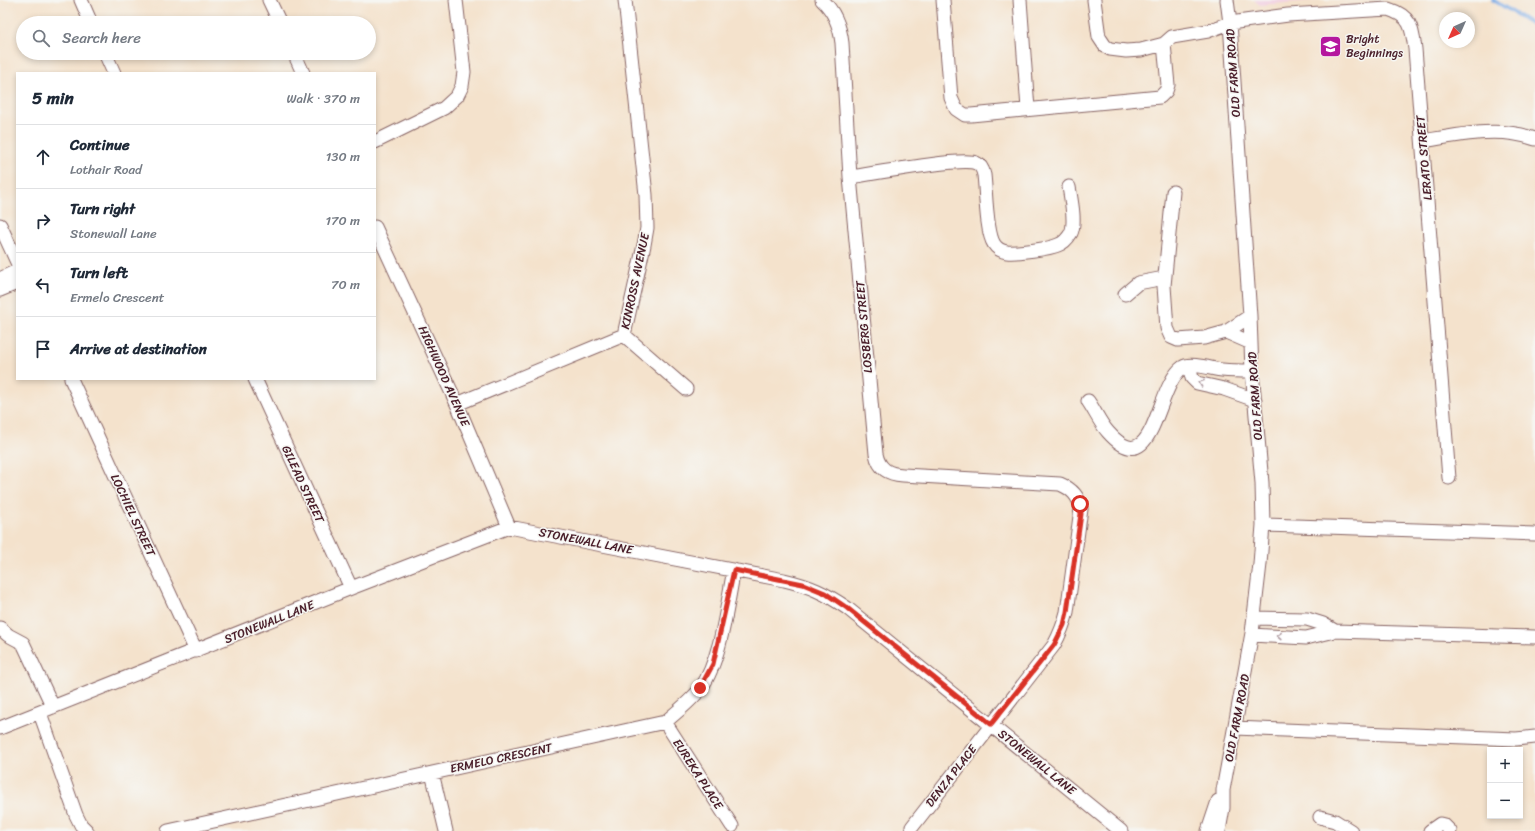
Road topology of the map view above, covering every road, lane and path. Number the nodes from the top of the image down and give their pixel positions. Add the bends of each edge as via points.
1 (81, 0) edge
2 (269, 0) edge
3 (456, 0) edge
4 (625, 0) edge
5 (822, 0) edge
6 (943, 0) edge
7 (1020, 0) edge
8 (1094, 0) edge
9 (1227, 0) edge
10 (88, 16) edge
11 (277, 16) edge
12 (1230, 23) junction
13 (1164, 44) junction
14 (108, 60) edge
15 (297, 60) edge
16 (114, 72) edge
17 (303, 72) edge
18 (1028, 108) junction
19 (1535, 139) edge
20 (1423, 141) junction
21 (376, 142) edge
22 (850, 177) junction
23 (1069, 187) dead end
24 (1173, 192) dead end
25 (0, 225) edge
26 (376, 229) edge
27 (16, 260) edge
28 (16, 271) edge
29 (1164, 278) junction
30 (0, 279) edge
31 (16, 283) edge
32 (0, 290) edge
33 (1125, 294) dead end
34 (1250, 316) junction
35 (1224, 332) junction
36 (624, 335) junction
37 (1251, 343) junction
38 (1189, 366) junction
39 (1252, 371) junction
40 (71, 380) edge
41 (255, 380) edge
42 (686, 389) dead end
43 (1255, 400) junction
44 (1088, 401) dead end
45 (457, 404) junction
46 (1449, 478) dead end
47 (1069, 488) joint
48 (1263, 525) junction
49 (509, 527) junction
50 (1535, 534) edge
51 (734, 570) junction
52 (351, 588) junction
53 (1254, 618) junction
54 (0, 628) edge
55 (1335, 631) junction
56 (1252, 635) junction
57 (1535, 637) edge
58 (196, 651) junction
59 (53, 708) junction
60 (40, 713) junction
61 (664, 722) junction
62 (991, 724) junction
63 (0, 728) edge
64 (1235, 728) junction
65 (1535, 737) edge
66 (432, 773) junction
67 (1223, 790) junction
68 (1320, 817) dead end
69 (732, 826) dead end
70 (912, 827) dead end
71 (87, 831) edge
72 (168, 831) edge
73 (446, 831) edge
74 (1121, 831) edge
75 (1208, 831) edge
76 (1219, 831) edge
77 (1351, 831) edge
78 (1430, 831) edge
79 (1450, 831) edge

1 - 10 street
2 - 11 street
3 - 21 street via 464,72 457,96 444,108
4 - 36 street, KINROSS AVENUE via 647,228
5 - 22 street, LOSBERG STREET via 832,12 841,33
6 - 18 street via 951,98 956,109 971,115
7 - 18 street
8 - 13 street, LERATO STREET via 1097,33 1105,46 1117,51 1126,51
9 - 12 street, OLD FARM ROAD
12 - 13 street, LERATO STREET via 1208,31 1172,37
12 - 20 street, LERATO STREET via 1288,15 1388,9 1398,12 1406,18 1413,34
12 - 34 street, OLD FARM ROAD
13 - 18 street via 1168,85 1160,97
14 - 16 street
15 - 17 street
19 - 20 street via 1507,133 1488,133
20 - 46 street, LERATO STREET
22 - 23 street via 956,162 975,162 984,175 991,238 999,249 1009,252 1052,247 1069,238 1072,230
22 - 47 street, LOSBERG STREET via 876,454 880,465 884,470 894,474 1050,483
24 - 29 street
25 - 27 street
26 - 45 street, HIGHWOOD AVENUE
28 - 30 street
29 - 33 street via 1138,283
29 - 35 street via 1166,324 1171,337 1183,341
31 - 32 street
34 - 35 street
34 - 37 street, OLD FARM ROAD
35 - 37 street
36 - 42 street
36 - 45 street, KINROSS AVENUE
37 - 39 street, OLD FARM ROAD
38 - 39 street
43 -> 38 street via 1197,383 1192,378
38 - 44 street via 1183,367 1170,383 1148,436 1143,444 1135,448 1118,442 1107,431
39 - 43 street, OLD FARM ROAD
40 - 58 street, LOCHIEL STREET
41 - 52 street, GILEAD STREET
43 - 48 street, OLD FARM ROAD
45 - 49 street, HIGHWOOD AVENUE
47 - 62 street, DENZA PLACE via 1078,498 1081,514 1064,625 1054,645
48 - 50 street
48 - 53 street, OLD FARM ROAD
49 - 51 street, STONEWALL LANE
49 - 52 street, STONEWALL LANE
51 - 61 street, ERMELO CRESCENT via 722,629 710,670 688,702
51 - 62 street, STONEWALL LANE via 803,584 825,593
52 - 58 street, STONEWALL LANE
53 - 55 street via 1307,619
53 - 56 street, OLD FARM ROAD
54 - 59 street via 23,643
55 -> 56 street via 1306,638
55 - 57 street
56 - 64 street, OLD FARM ROAD
58 - 59 street, STONEWALL LANE
59 - 60 street, STONEWALL LANE
60 - 63 street, STONEWALL LANE
60 - 71 street via 76,815
61 - 66 street, ERMELO CRESCENT
61 - 69 street, EUREKA PLACE
62 - 70 street, DENZA PLACE
62 - 74 street, STONEWALL LANE
64 - 65 street via 1516,739
64 - 67 street, OLD FARM ROAD
66 - 72 street, ERMELO CRESCENT
66 - 73 street
67 - 75 street, OLD FARM ROAD
67 - 76 street, OLD FARM ROAD
68 - 77 street via 1334,821
78 - 79 street via 1440,824

